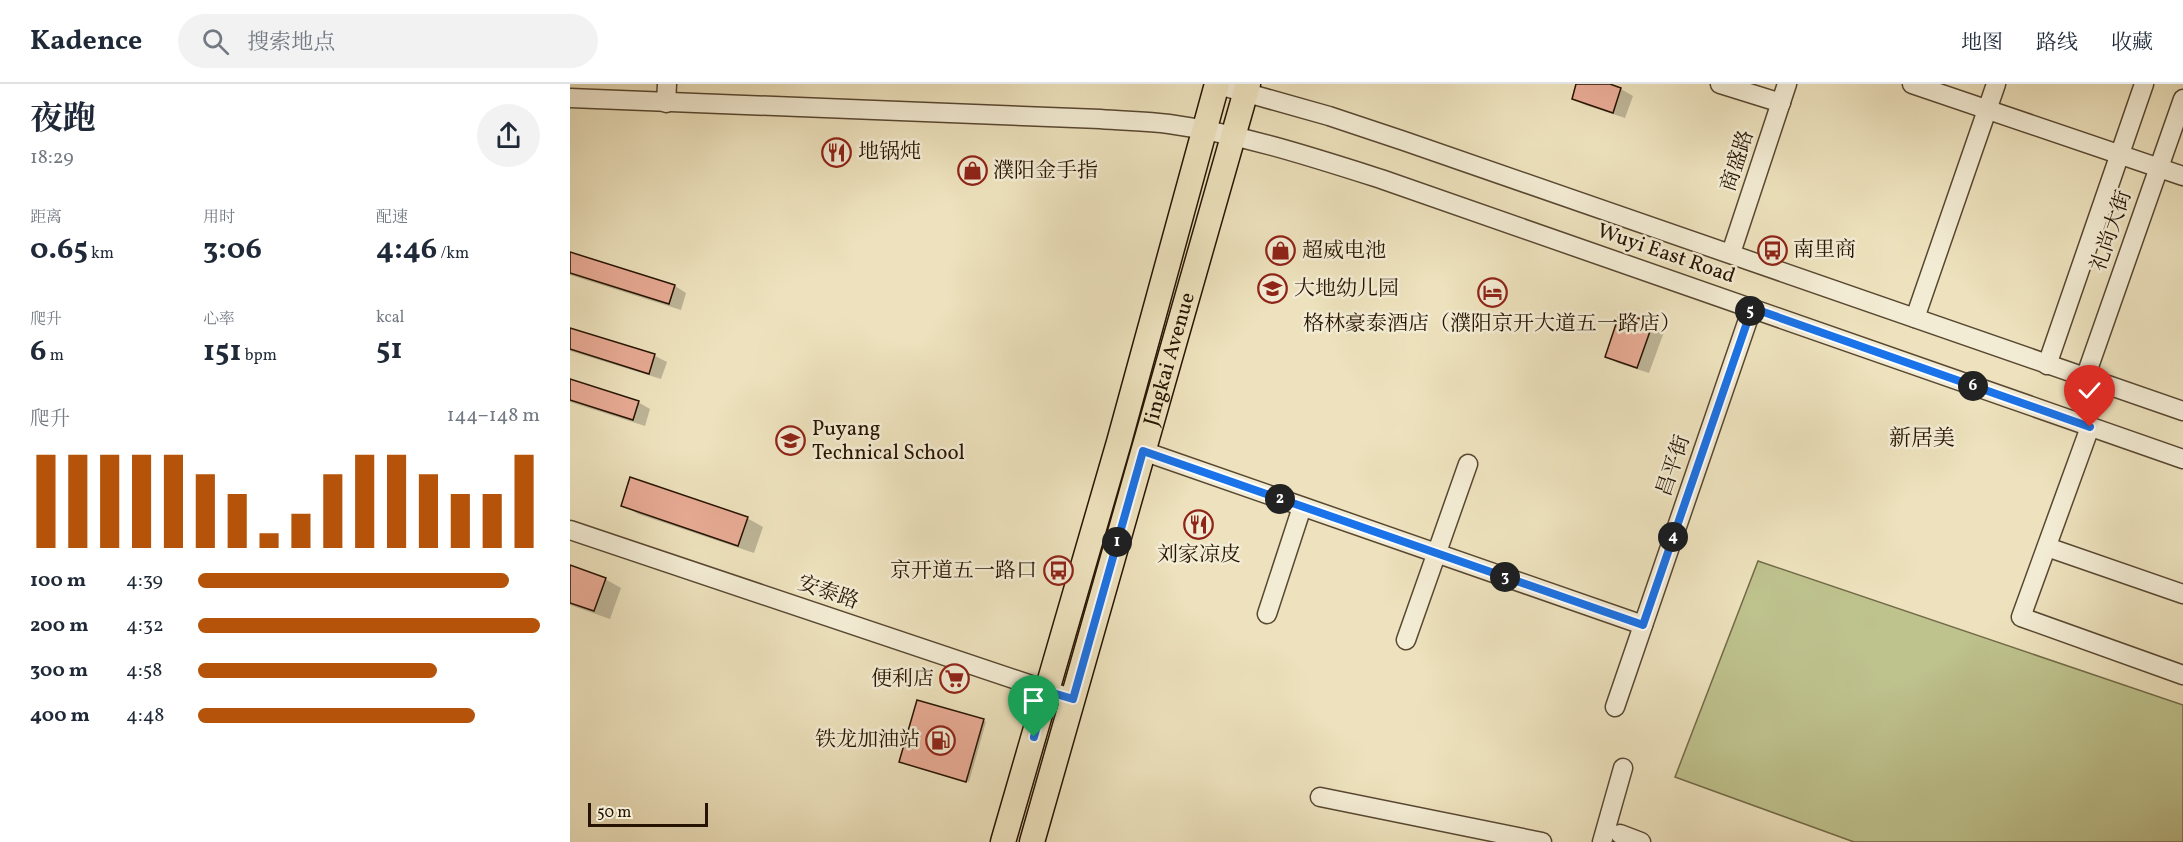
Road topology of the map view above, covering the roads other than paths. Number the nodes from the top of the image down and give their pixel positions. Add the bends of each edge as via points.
1 (667, 84) edge
2 (1216, 84) edge
3 (1720, 84) edge
4 (1787, 84) edge
5 (1912, 84) edge
6 (1996, 84) edge
7 (2144, 84) edge
8 (1247, 88) edge
9 (570, 98) edge
10 (2183, 99) edge
11 (666, 103) junction
12 (1781, 104) junction
13 (1988, 110) junction
14 (1205, 130) junction
15 (1233, 137) junction
16 (2120, 155) junction
17 (2159, 168) junction
18 (2183, 176) edge
19 (1731, 253) junction
20 (1752, 308) junction
21 (1915, 318) junction
22 (2046, 364) junction
23 (2085, 378) junction
24 (2183, 411) edge
25 (2090, 427) junction
26 (1143, 451) junction
27 (2183, 459) edge
28 (1468, 465) dead end
29 (1302, 507) junction
30 (570, 530) edge
31 (2047, 547) junction
32 (1437, 553) junction
33 (2183, 594) edge
34 (1267, 614) dead end
35 (1643, 625) junction
36 (1406, 640) dead end
37 (2183, 675) edge
38 (1046, 691) junction
39 (1073, 699) junction
40 (1615, 707) dead end
41 (1623, 768) dead end
42 (1320, 797) dead end
43 (1620, 834) dead end
44 (1003, 842) edge
45 (1032, 842) edge
46 (1542, 842) edge
47 (1602, 842) edge
48 (1641, 842) edge

1 - 11 street
2 - 8 street, Wuyi East Road
2 - 14 main road, Jingkai Avenue
3 - 12 street
4 - 12 street, 商盛路
5 - 13 street
6 - 13 street
7 - 16 street
8 - 15 main road, Jingkai Avenue
8 - 19 street, Wuyi East Road
9 - 11 street, Wuyi East Road
10 - 17 street, 礼尚大街
11 - 14 street, Wuyi East Road via 1100,119
12 - 19 street, 商盛路
13 - 16 street
13 - 21 street
14 - 15 street, Wuyi East Road
14 - 38 main road, Jingkai Avenue
15 - 20 street, Wuyi East Road via 1381,179
15 - 26 main road, Jingkai Avenue
16 - 17 street
16 - 22 street
17 - 18 street
17 - 23 street, 礼尚大街
19 - 21 street, Wuyi East Road
20 - 25 street, Wuyi East Road
20 - 35 street, 昌平街
21 - 22 street, Wuyi East Road
22 - 23 street, Wuyi East Road
23 - 24 street, Wuyi East Road
25 - 27 street, Wuyi East Road
25 - 31 street
26 - 29 street
26 - 39 main road, Jingkai Avenue
28 - 32 street
29 - 32 street
29 - 34 street
30 - 38 street, 安泰路
31 - 33 street
31 - 37 street via 2021,617
32 - 35 street
32 - 36 street
35 - 40 street, 昌平街
38 - 39 street, 安泰路
38 - 44 main road, Jingkai Avenue
39 - 45 main road, Jingkai Avenue
41 - 47 street
42 - 46 street
43 - 48 street

